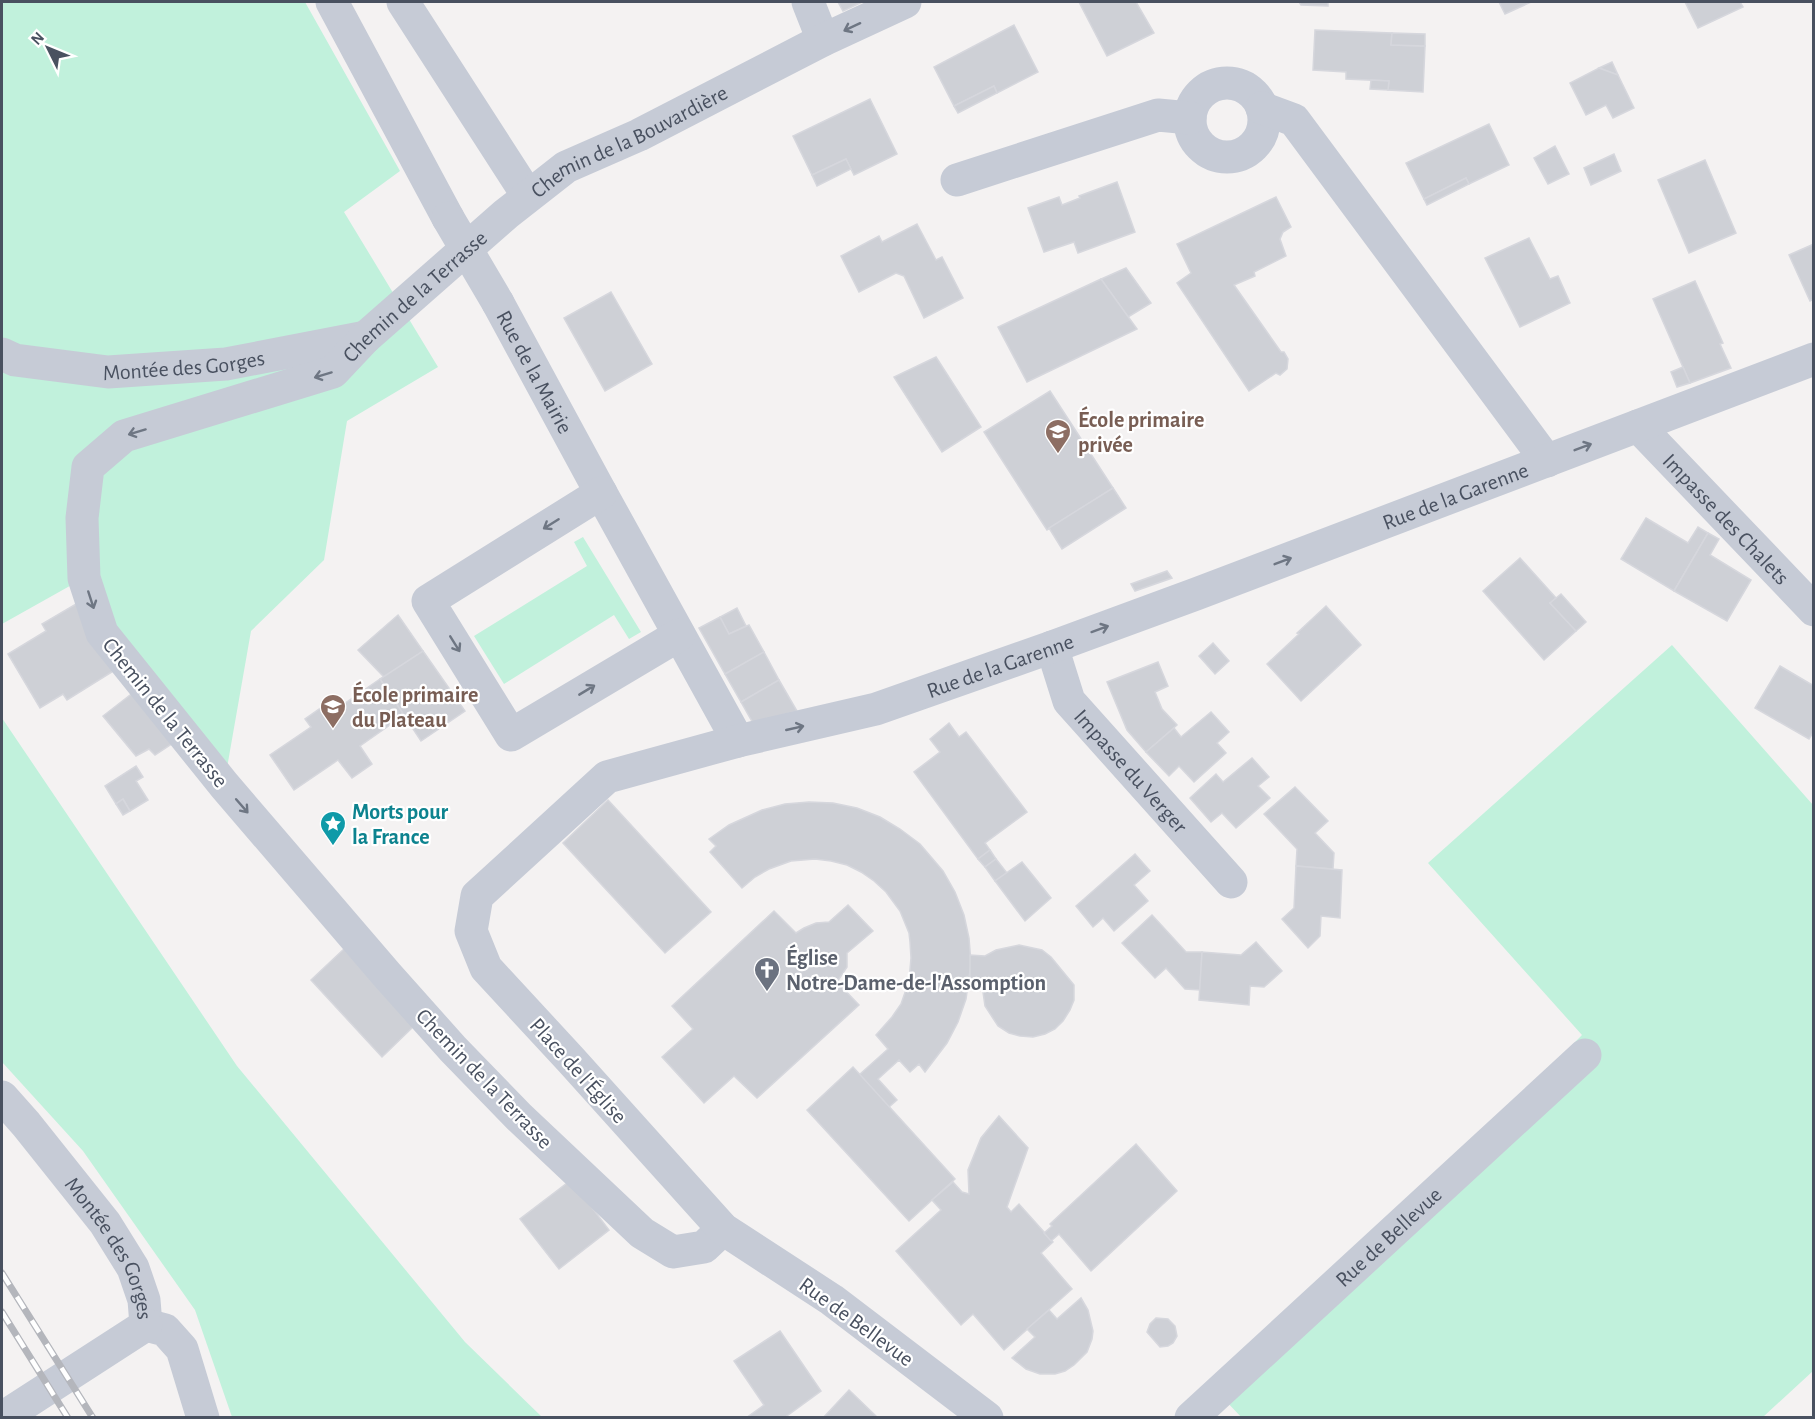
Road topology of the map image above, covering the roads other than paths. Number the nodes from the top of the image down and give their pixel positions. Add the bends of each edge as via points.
1 (332, 2) edge
2 (403, 2) edge
3 (808, 2) edge
4 (905, 2) edge
5 (823, 40) junction
6 (1262, 108) junction
7 (1190, 118) junction
8 (957, 180) dead end
9 (528, 196) junction
10 (366, 337) junction
11 (2, 354) edge
12 (1814, 359) edge
13 (1638, 426) junction
14 (1547, 460) junction
15 (600, 493) junction
16 (1814, 610) edge
17 (679, 635) junction
18 (1052, 647) junction
19 (738, 741) junction
20 (1231, 882) dead end
21 (477, 896) joint
22 (1585, 1055) dead end
23 (2, 1097) edge
24 (723, 1229) junction
25 (146, 1325) junction
26 (965, 1407) edge
27 (2, 1418) edge
28 (203, 1418) edge
29 (987, 1418) edge
30 (1191, 1418) edge

1 - 15 street, Rue de la Mairie, bridge
2 - 9 street, Chemin de la Bouvardière
3 - 5 street
4 -> 5 street, Chemin de la Bouvardière
5 - 9 street, Chemin de la Bouvardière via 639,135 566,167
6 - 7 street via 1248,89 1226,83 1205,90 1192,107
6 - 7 street via 1263,131 1257,142 1238,156 1226,158 1204,150 1191,130
6 - 14 street, Rue de la Garenne via 1294,120
7 - 8 street via 1158,115
9 - 10 street, Chemin de la Terrasse
10 - 11 street, Montée des Gorges via 226,364 108,372 15,360
10 -> 24 street, Chemin de la Terrasse via 333,372 124,436 88,467 82,518 84,578 102,633 224,785 387,975 519,1117 642,1233 673,1252 704,1247
12 - 13 street, Rue de la Garenne
14 -> 13 street, Rue de la Garenne
13 - 16 street, Impasse des Chalets
18 -> 14 street, Rue de la Garenne
15 - 17 street, Rue de la Mairie
15 -> 17 street via 428,602 511,735
17 - 19 street, Rue de la Mairie
19 -> 18 street, Rue de la Garenne via 876,709
18 - 20 street, Impasse du Verger via 1069,701
19 - 21 street, Rue de la Garenne via 607,777
21 - 24 street, Place de l'Église via 471,931 486,969
22 - 30 street, Rue de Bellevue
23 - 25 street, Montée des Gorges via 105,1223 134,1268 144,1300
24 - 26 street, Rue de Bellevue via 832,1300
25 - 27 street, Montée des Gorges
25 - 28 street via 165,1330 182,1349
26 - 29 street, Rue de Bellevue

